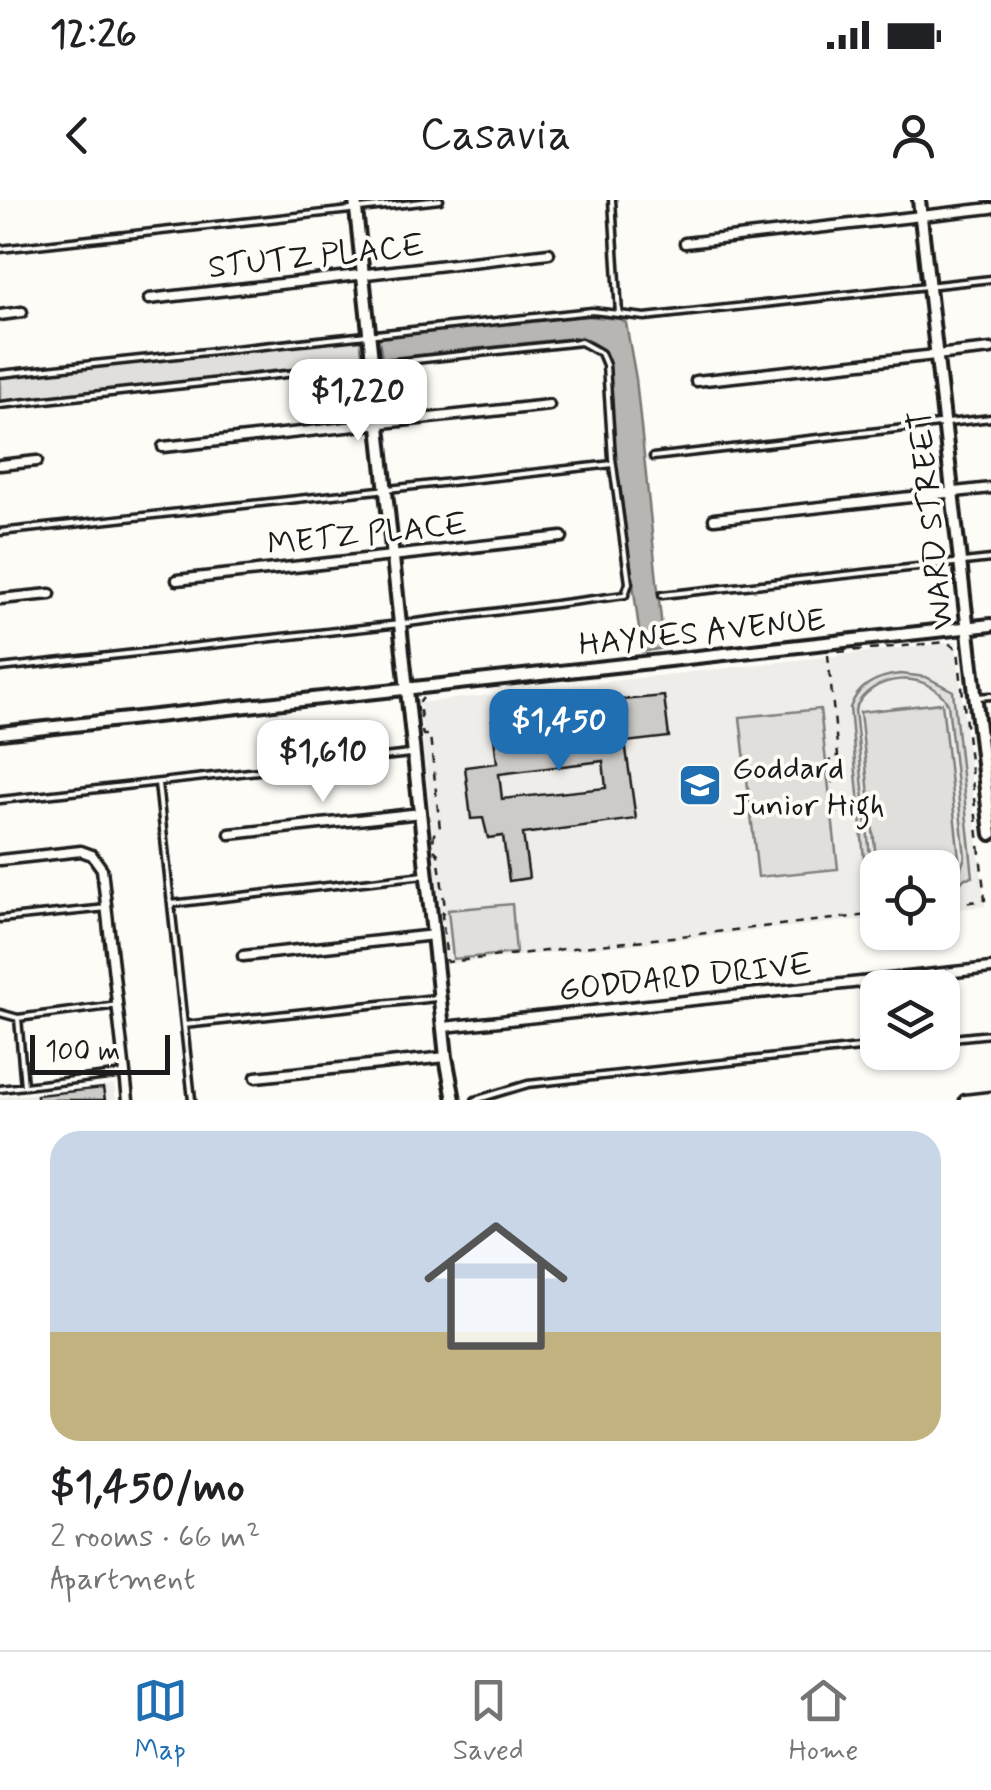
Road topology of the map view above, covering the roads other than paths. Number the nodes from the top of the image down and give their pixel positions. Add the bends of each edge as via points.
1 (440, 200) edge
2 (612, 200) edge
3 (919, 200) edge
4 (355, 204) edge
5 (991, 208) edge
6 (921, 216) junction
7 (685, 243) dead end
8 (0, 249) edge
9 (549, 253) dead end
10 (363, 275) junction
11 (991, 279) edge
12 (928, 286) junction
13 (149, 299) dead end
14 (22, 312) dead end
15 (619, 314) junction
16 (0, 315) edge
17 (369, 333) junction
18 (991, 348) edge
19 (936, 355) junction
20 (372, 364) junction
21 (0, 374) edge
22 (696, 381) dead end
23 (0, 405) edge
24 (548, 405) dead end
25 (991, 418) edge
26 (944, 422) junction
27 (378, 423) junction
28 (163, 447) dead end
29 (652, 458) dead end
30 (37, 461) dead end
31 (613, 464) junction
32 (0, 465) edge
33 (991, 488) edge
34 (386, 490) junction
35 (952, 492) junction
36 (714, 518) dead end
37 (0, 532) edge
38 (562, 537) dead end
39 (393, 555) junction
40 (991, 559) edge
41 (960, 563) junction
42 (178, 580) dead end
43 (50, 594) dead end
44 (662, 595) dead end
45 (0, 599) edge
46 (400, 624) junction
47 (991, 625) edge
48 (967, 628) junction
49 (0, 668) edge
50 (407, 688) junction
51 (991, 696) edge
52 (975, 697) junction
53 (0, 733) edge
54 (414, 754) junction
55 (987, 763) edge
56 (158, 783) junction
57 (0, 800) edge
58 (421, 813) junction
59 (230, 834) dead end
60 (991, 834) edge
61 (0, 860) edge
62 (428, 875) junction
63 (171, 904) junction
64 (107, 908) junction
65 (0, 919) edge
66 (434, 935) junction
67 (243, 956) dead end
68 (991, 968) edge
69 (440, 997) junction
70 (118, 1005) junction
71 (0, 1013) edge
72 (18, 1018) junction
73 (184, 1025) junction
74 (444, 1027) junction
75 (991, 1034) edge
76 (960, 1037) edge
77 (860, 1048) edge
78 (446, 1057) junction
79 (126, 1074) junction
80 (256, 1077) dead end
81 (24, 1086) junction
82 (0, 1088) edge
83 (991, 1097) edge
84 (128, 1100) edge
85 (192, 1100) edge
86 (454, 1100) edge
87 (475, 1100) edge
88 (965, 1100) edge

1 - 4 lane
2 - 15 lane
3 - 6 street, WARD STREET
4 - 8 lane
4 - 10 street
5 - 6 street
6 - 7 street
6 - 12 street, WARD STREET
9 - 10 street, STUTZ PLACE
10 - 13 street, STUTZ PLACE
10 - 17 street
11 - 12 lane
12 - 15 lane via 645,318
12 - 19 street, WARD STREET
14 - 16 street
15 - 17 lane via 592,311
17 - 20 street
17 - 21 lane
18 - 19 street
19 - 22 street
19 - 26 street, WARD STREET
20 - 23 lane
20 - 27 street
20 - 31 lane via 570,341 591,346 606,364
24 - 27 street
25 - 26 lane
26 - 29 lane
26 - 35 street, WARD STREET
27 - 28 street
27 - 34 street
30 - 32 street
31 - 34 lane
31 - 46 lane via 629,583 625,595
33 - 35 street
34 - 37 lane
34 - 39 street
35 - 36 street
35 - 41 street, WARD STREET
38 - 39 street, METZ PLACE
39 - 42 street, METZ PLACE
39 - 46 street
40 - 41 lane
41 - 44 lane
41 - 48 street, WARD STREET
43 - 45 street
46 - 49 lane
46 - 50 street
47 - 48 street, HAYNES AVENUE
48 - 50 street, HAYNES AVENUE
48 - 52 street, WARD STREET
50 - 53 street, HAYNES AVENUE
50 - 54 street
51 - 52 lane
52 - 55 street, WARD STREET
54 - 56 lane
54 - 58 street
55 - 60 street, WARD STREET
56 - 57 lane
56 - 63 lane
58 - 59 street
58 - 62 street
61 - 64 street via 88,854 102,869
62 - 63 lane
62 - 66 street
63 - 73 lane
64 - 65 lane
64 - 70 street
66 - 67 street
66 - 69 street
68 - 74 street, GODDARD DRIVE
69 - 73 lane
69 - 74 street
70 - 72 lane
70 - 79 street
71 - 72 lane
72 - 81 lane
73 - 85 lane
74 - 78 street
75 - 76 lane
77 - 87 lane via 528,1084
78 - 80 street
78 - 86 street
79 - 81 lane
79 - 84 street
81 - 82 lane
83 - 88 street

